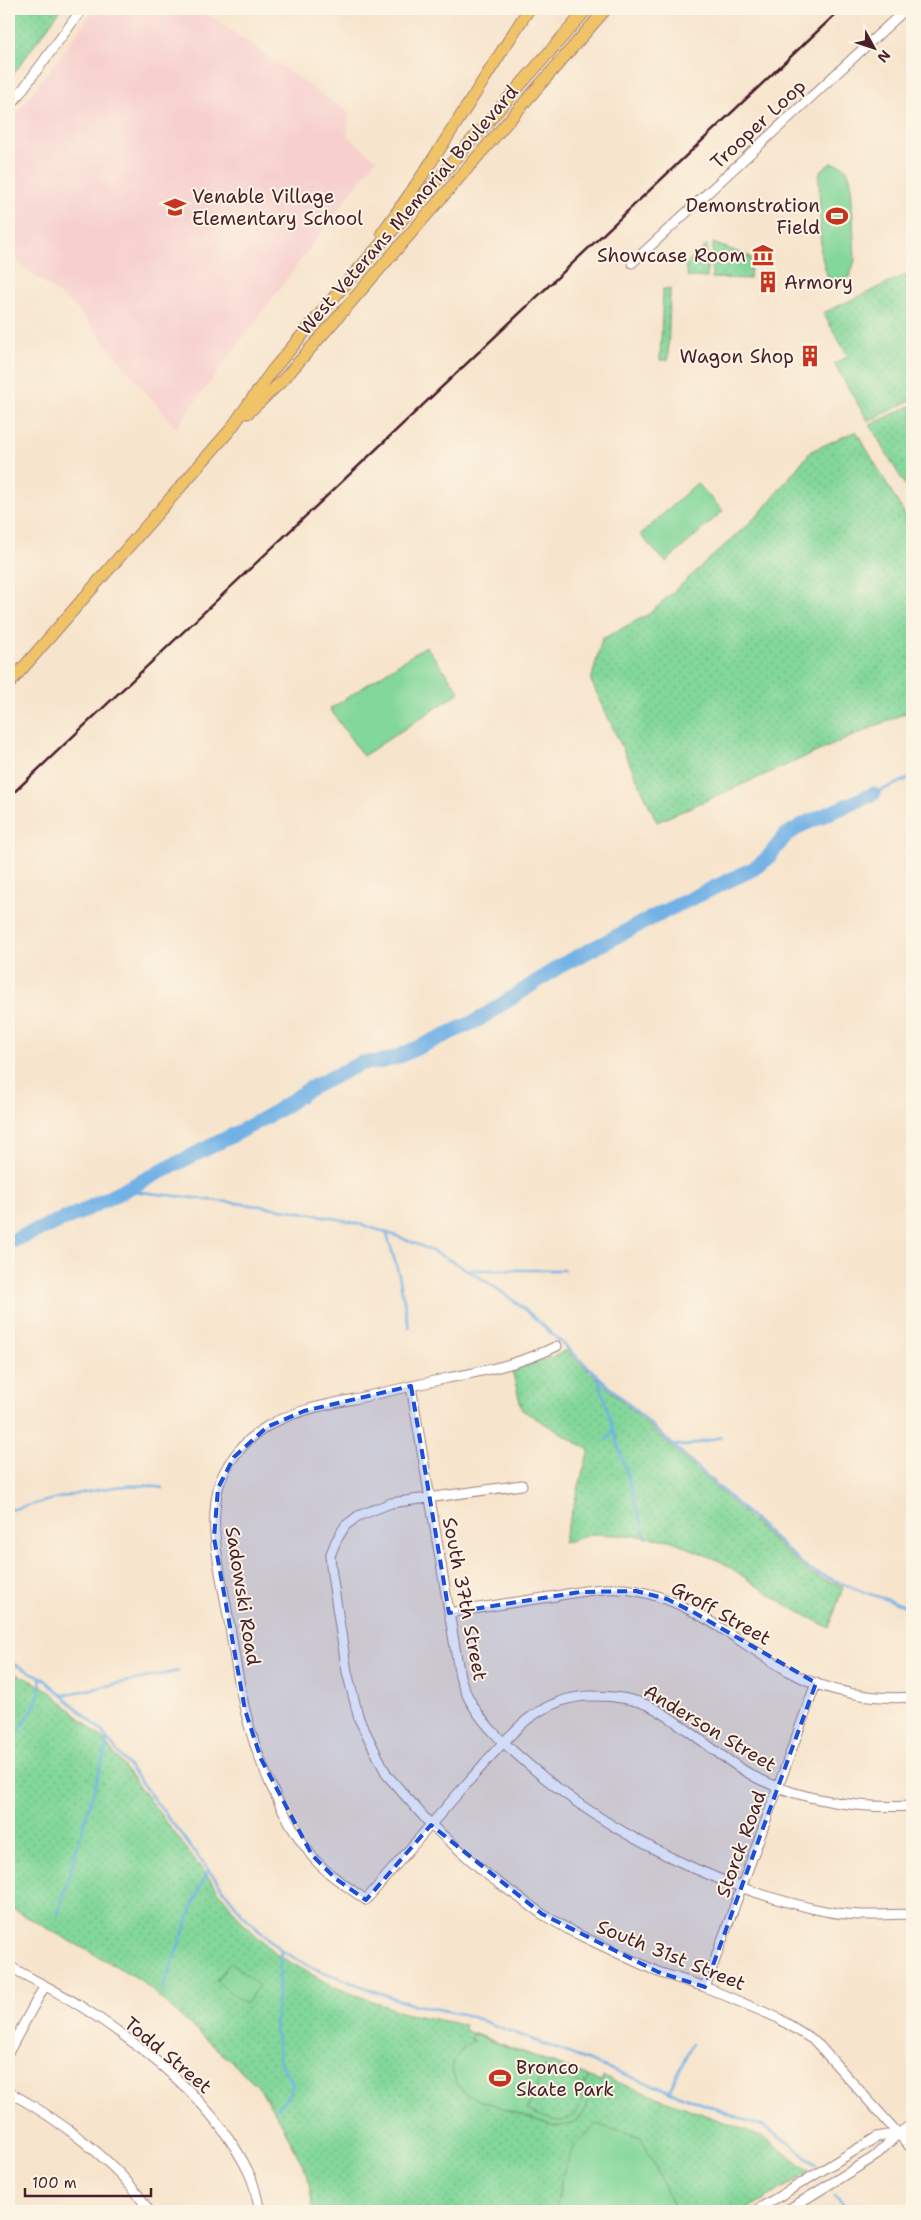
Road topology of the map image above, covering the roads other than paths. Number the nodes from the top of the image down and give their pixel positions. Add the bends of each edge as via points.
1 (82, 9) edge
2 (529, 9) edge
3 (587, 9) edge
4 (606, 9) edge
5 (906, 9) edge
6 (9, 108) edge
7 (632, 263) dead end
8 (335, 296) junction
9 (230, 430) junction
10 (10, 680) edge
11 (557, 1346) dead end
12 (411, 1386) junction
13 (522, 1485) dead end
14 (428, 1496) junction
15 (448, 1613) junction
16 (816, 1683) junction
17 (912, 1697) edge
18 (503, 1743) junction
19 (778, 1787) junction
20 (912, 1806) edge
21 (431, 1825) junction
22 (742, 1889) junction
23 (366, 1900) joint
24 (912, 1914) edge
25 (9, 1966) edge
26 (44, 1987) junction
27 (705, 1987) junction
28 (9, 2051) edge
29 (9, 2092) edge
30 (912, 2124) edge
31 (899, 2133) junction
32 (912, 2149) edge
33 (150, 2211) edge
34 (260, 2211) edge
35 (755, 2211) edge
36 (786, 2211) edge

1 - 6 street
2 - 8 main road via 421,180
3 - 8 main road, West Veterans Memorial Boulevard
4 - 9 main road, West Veterans Memorial Boulevard via 283,380
5 - 7 street, Trooper Loop
8 - 9 main road, West Veterans Memorial Boulevard via 272,371
9 - 10 main road, West Veterans Memorial Boulevard
11 - 12 street, Sadowski Road via 493,1369
12 - 14 street, South 37th Street
12 - 23 street, Sadowski Road via 304,1411 267,1427 250,1439 225,1471 218,1488 214,1515 214,1538 245,1710 261,1760 291,1823 312,1855 336,1879
13 - 14 street, South 31st Street
14 - 15 street, South 37th Street
14 - 21 street, South 31st Street via 391,1503 358,1516 345,1526 330,1556 347,1672 358,1719 387,1775
15 - 16 street, Groff Street via 580,1592 636,1591 667,1599 794,1674
15 - 18 street, South 37th Street via 460,1677 471,1704
16 - 17 street, Groff Street via 873,1697
16 - 19 street, Storck Road
18 - 19 street, Anderson Street via 528,1719 555,1702 581,1695 615,1696 650,1706 756,1777
18 - 21 street, Anderson Street
18 - 22 street, South 37th Street via 552,1786 604,1819 652,1848
19 - 20 street, Anderson Street via 820,1799
19 - 22 street, Storck Road
21 - 23 street, Anderson Street
21 - 27 street, South 31st Street via 490,1876 542,1914 658,1972
22 - 24 street, South 37th Street via 827,1911
22 - 27 street, Storck Road
25 - 26 street, Todd Street
26 - 28 street
26 - 34 street, Todd Street via 81,2006 138,2046 209,2111 235,2146 251,2176
27 - 31 street, South 31st Street via 778,2018 815,2042
29 - 33 street via 75,2134 112,2167
30 - 31 street
31 - 32 street, South 31st Street
31 - 35 street via 877,2137
31 - 36 street via 874,2157

